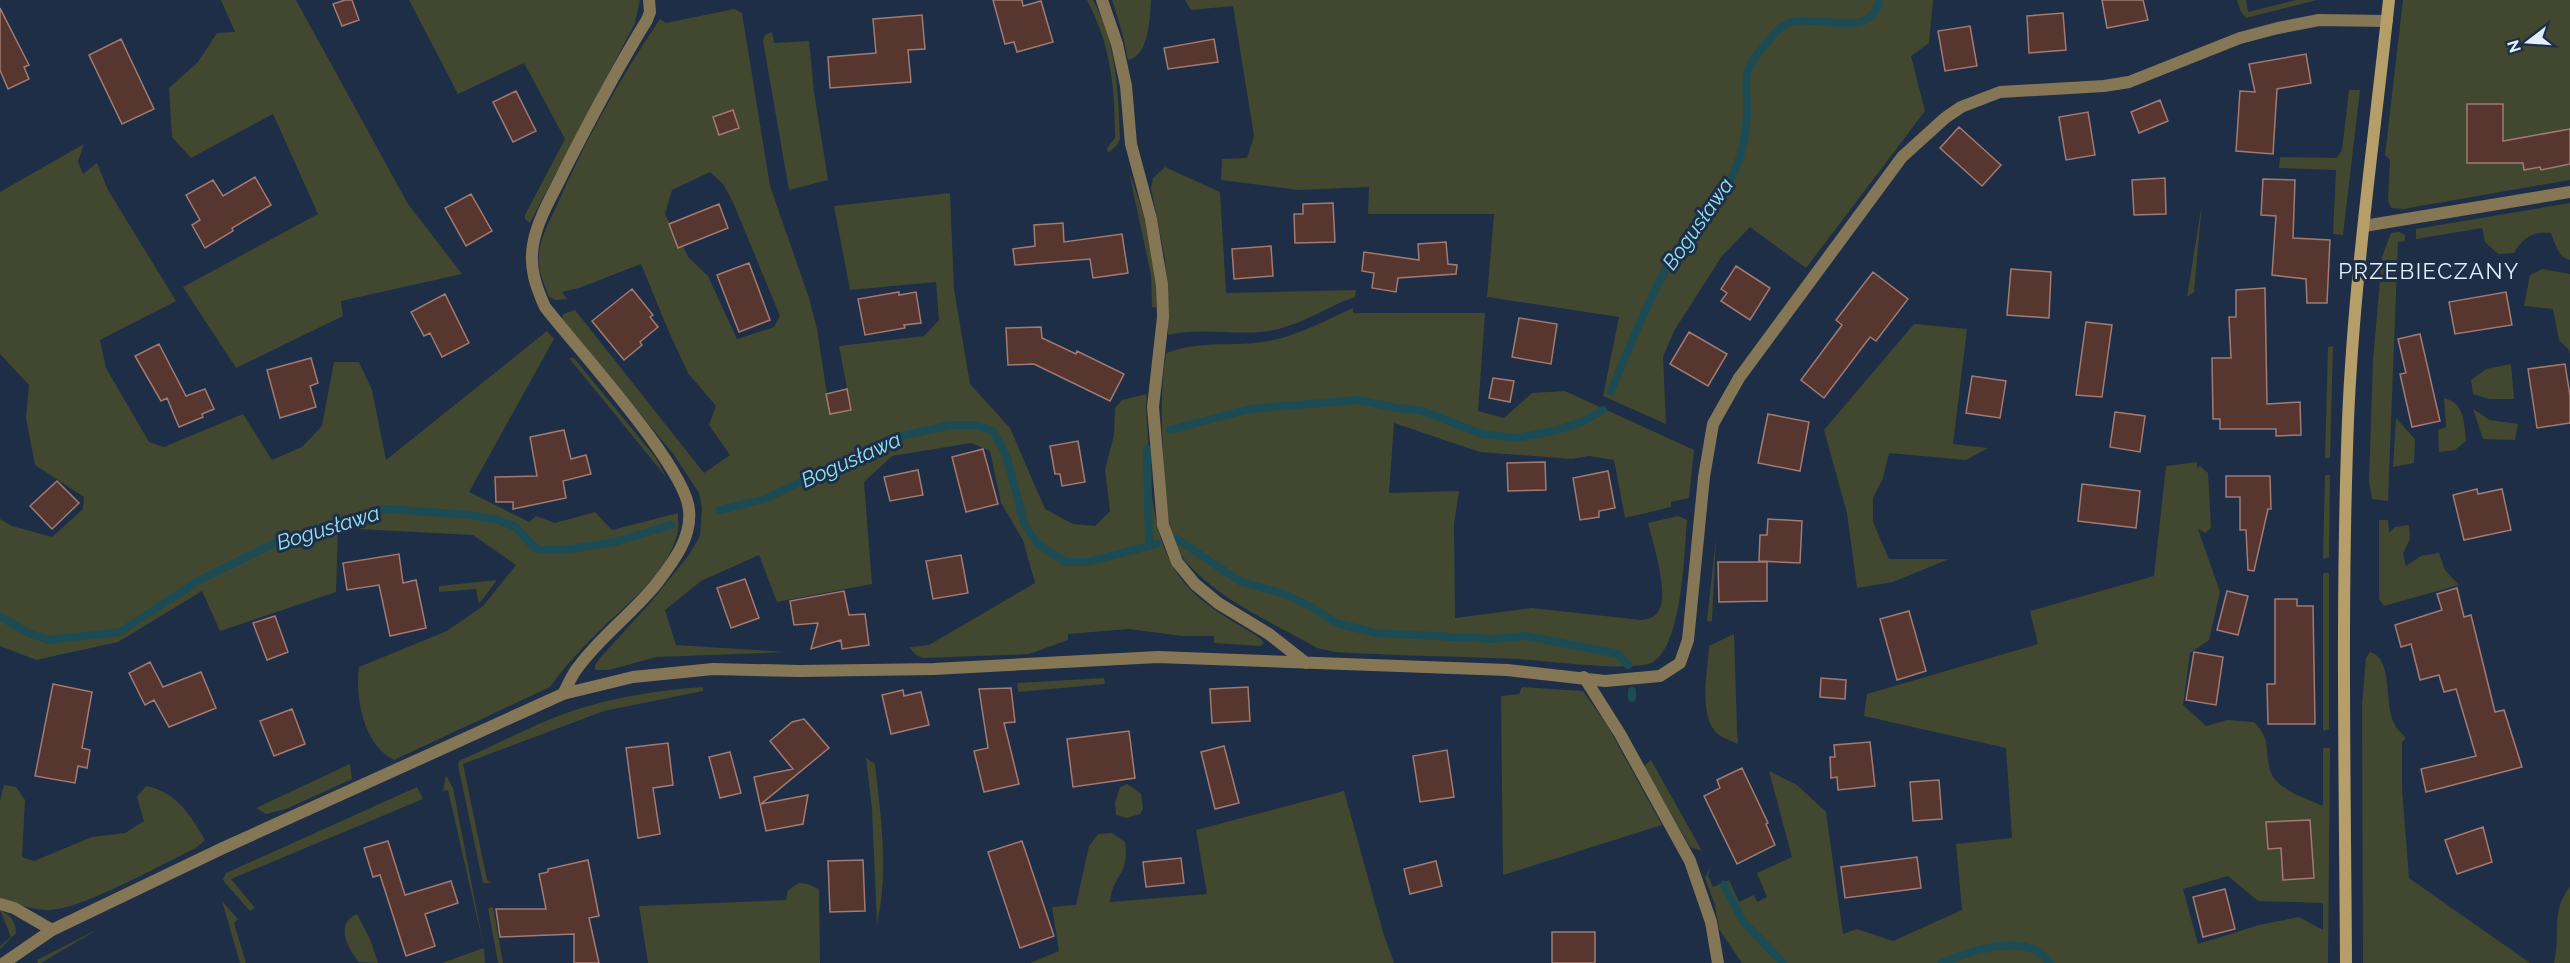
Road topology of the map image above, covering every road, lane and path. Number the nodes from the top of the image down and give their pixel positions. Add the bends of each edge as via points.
1 (649, 0) edge
2 (1102, 0) edge
3 (2389, 0) edge
4 (2387, 21) junction
5 (2570, 192) edge
6 (2364, 226) junction
7 (1307, 663) junction
8 (1584, 677) junction
9 (563, 694) junction
10 (0, 904) edge
11 (51, 930) junction
12 (2346, 962) edge
13 (4, 963) edge
14 (1718, 963) edge

1 - 9 street via 647,20 613,75 550,201 533,244 532,264 535,286 545,308 638,422 678,479 687,496 689,527 671,564 629,615 578,667
2 - 7 street via 1119,55 1131,144 1151,219 1162,285 1163,317 1152,407 1163,525 1177,562 1195,584
3 - 4 main road
4 - 6 main road
4 - 8 street via 2319,20 2278,28 2240,38 2128,82 2012,90 1979,99 1945,118 1902,157 1739,378 1713,424 1688,640 1680,663 1670,672 1652,678 1605,681
5 - 6 street
6 - 12 main road via 2348,420
7 - 8 street via 1507,670
7 - 9 street via 1158,657 934,669 713,669 633,677
8 - 14 street via 1620,734 1693,868 1711,922
9 - 11 street
10 - 11 street
11 - 13 street

